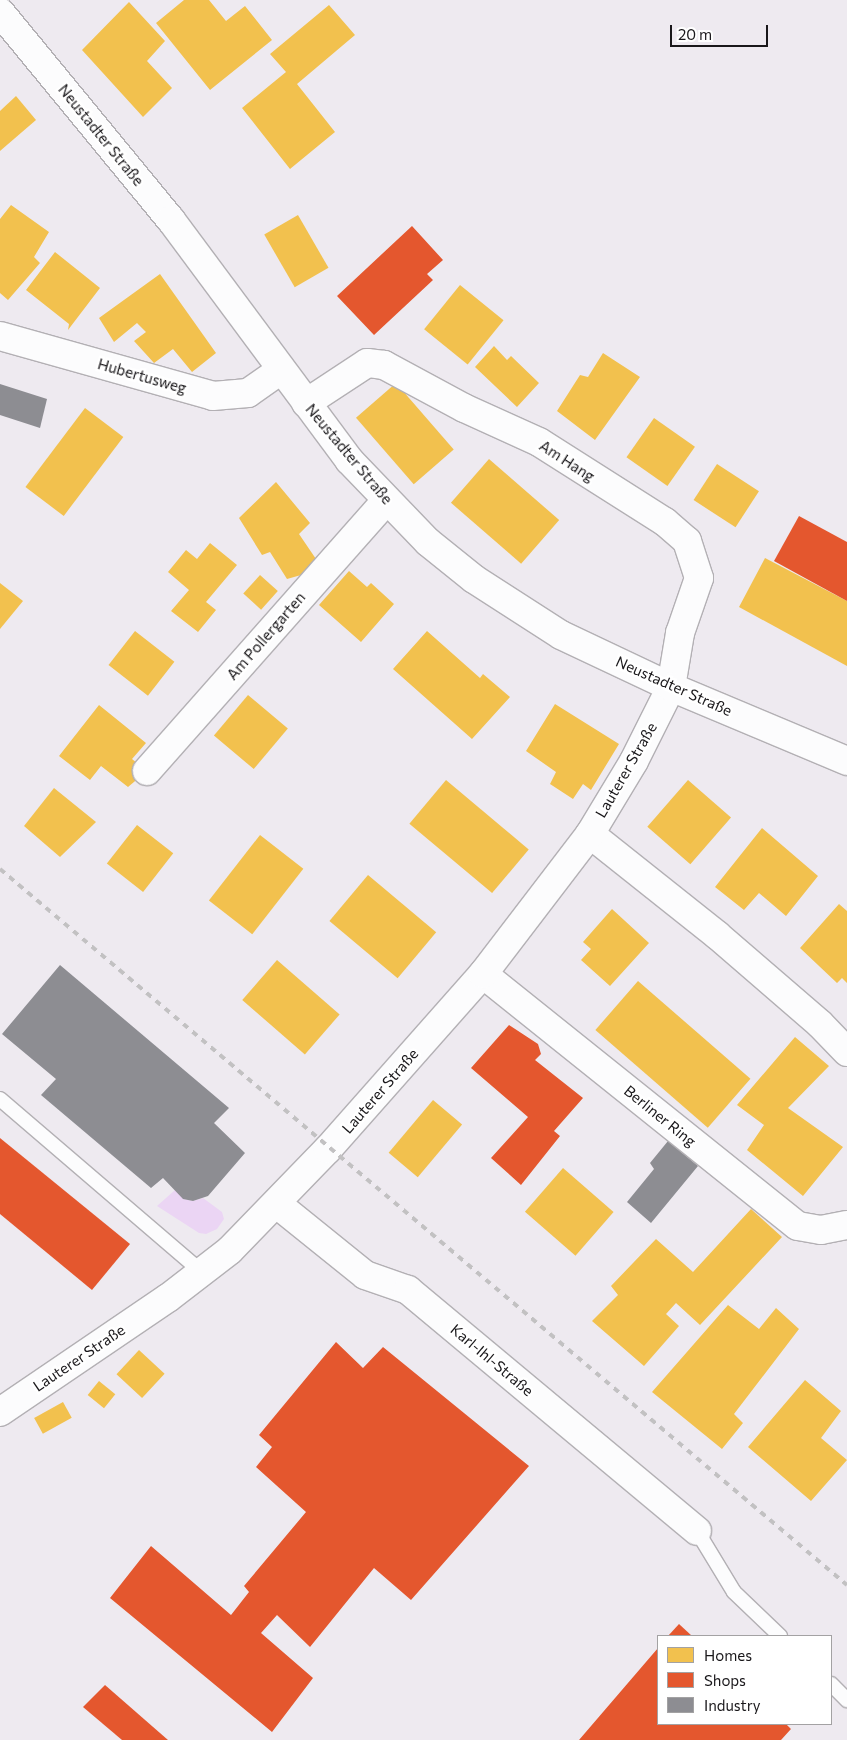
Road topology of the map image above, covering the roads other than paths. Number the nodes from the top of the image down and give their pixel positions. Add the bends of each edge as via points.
1 (0, 12) edge
2 (0, 336) edge
3 (280, 371) junction
4 (306, 404) junction
5 (386, 501) junction
6 (671, 687) junction
7 (847, 762) edge
8 (147, 770) dead end
9 (590, 834) junction
10 (483, 974) junction
11 (847, 1052) edge
12 (0, 1099) edge
13 (277, 1204) junction
14 (847, 1225) edge
15 (202, 1272) junction
16 (0, 1412) edge
17 (697, 1531) joint
18 (779, 1635) edge
19 (832, 1685) edge
20 (847, 1700) edge

1 - 3 street, Neustadter Straße via 171,220
2 - 3 street, Hubertusweg via 213,396 248,393
3 - 4 street, Neustadter Straße
4 - 5 street, Neustadter Straße
4 - 6 street, Am Hang via 368,363 384,365 464,408 539,442 665,522 687,542 699,578 680,633
5 - 6 street, Neustadter Straße via 428,542 474,579 561,635
5 - 8 street, Am Pollergarten
6 - 7 street, Neustadter Straße
6 - 9 street, Lauterer Straße via 634,761
9 - 10 street, Lauterer Straße
9 - 11 street via 717,935 820,1024
10 - 13 street, Lauterer Straße
10 - 14 street, Berliner Ring via 798,1226 821,1230
12 - 15 lane
13 - 15 street, Lauterer Straße via 230,1250
13 - 17 street, Karl-Ihl-Straße via 365,1275 408,1290
15 - 16 street, Lauterer Straße
17 - 18 lane via 734,1592
19 - 20 lane

